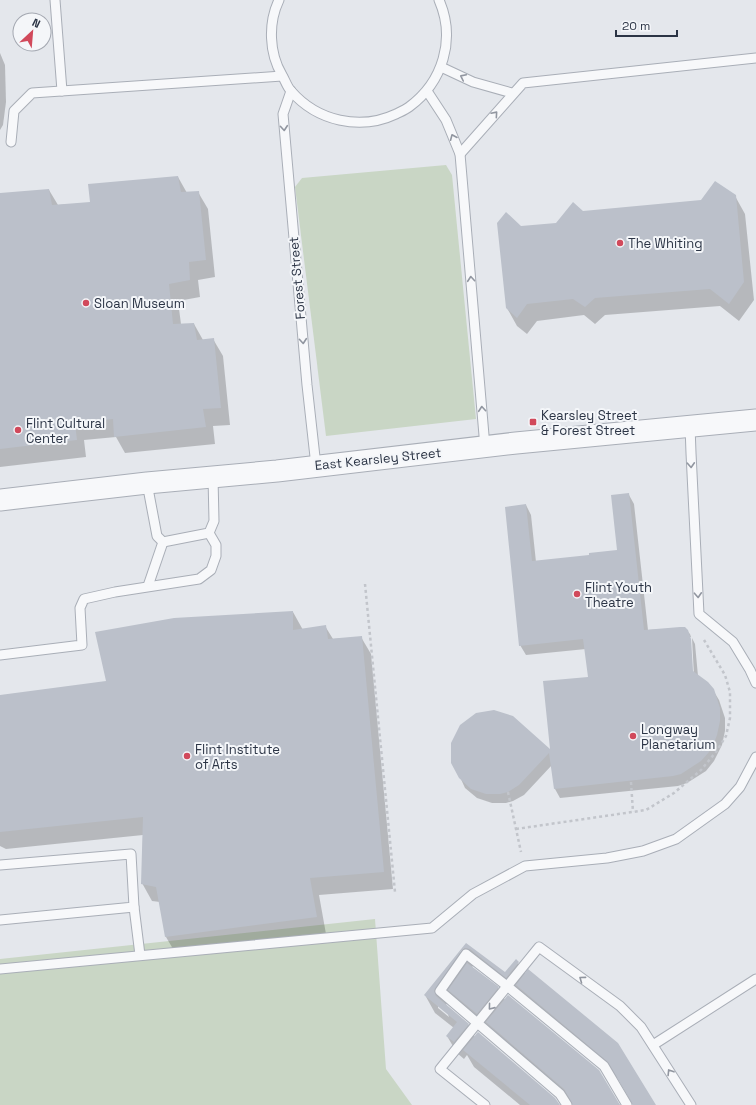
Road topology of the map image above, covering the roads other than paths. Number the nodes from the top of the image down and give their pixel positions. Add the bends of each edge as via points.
1 (55, 0) edge
2 (279, 0) edge
3 (439, 0) edge
4 (756, 58) edge
5 (442, 67) junction
6 (282, 76) junction
7 (62, 91) junction
8 (291, 91) junction
9 (427, 91) junction
10 (512, 93) junction
11 (11, 142) dead end
12 (460, 154) junction
13 (756, 420) edge
14 (690, 426) junction
15 (485, 447) junction
16 (316, 466) junction
17 (213, 477) junction
18 (147, 483) junction
19 (0, 500) edge
20 (209, 533) junction
21 (163, 542) junction
22 (148, 586) junction
23 (0, 655) edge
24 (756, 684) edge
25 (756, 757) edge
26 (0, 865) edge
27 (134, 906) junction
28 (0, 920) edge
29 (140, 955) junction
30 (0, 969) edge
31 (756, 979) edge
32 (507, 986) junction
33 (477, 1023) junction
34 (653, 1045) junction
35 (485, 1105) edge
36 (567, 1105) edge
37 (627, 1105) edge
38 (691, 1105) edge

1 - 7 lane
2 - 6 lane via 275,9 271,37 276,66
3 - 5 lane via 444,12 447,40
4 - 10 lane via 523,83
5 - 9 lane
10 -> 5 lane via 473,82
6 - 7 lane
6 - 8 lane
7 - 11 lane via 32,93 14,111
8 - 9 lane via 310,108 322,114 334,119 359,123 385,119 408,108
8 -> 16 lane, Forest Street via 283,114
12 -> 9 lane via 446,120
12 -> 10 lane
15 -> 12 lane
13 - 14 street, East Kearsley Street
14 - 15 street, East Kearsley Street
14 -> 24 lane via 699,614 733,642
15 - 16 street, East Kearsley Street
16 - 17 street, East Kearsley Street
17 - 18 street, East Kearsley Street
17 - 20 lane via 214,521
18 - 19 street, East Kearsley Street
18 - 21 lane via 156,536
20 - 21 lane
20 - 22 lane via 216,545 216,556 211,570 198,579
21 - 22 lane
22 - 23 lane via 84,599 80,608 82,645
25 - 29 lane via 740,787 725,804 676,839 607,858 525,866 473,894 432,928
26 - 27 lane via 130,854
27 - 28 lane
27 - 29 lane
29 - 30 lane
31 - 34 lane
32 -> 33 lane
32 - 33 lane via 466,954 440,991
34 -> 32 lane via 641,1027 620,1006 539,947
32 - 37 lane via 604,1066
33 - 35 lane via 440,1069
33 - 36 lane via 560,1094
38 -> 34 lane

